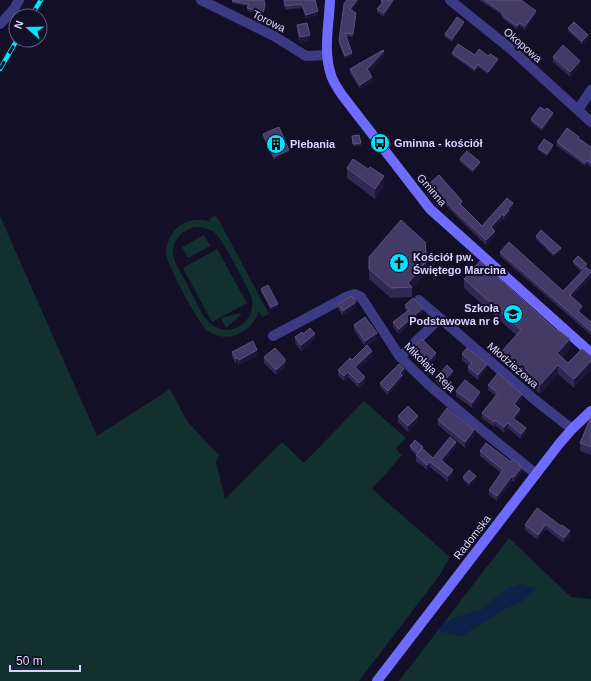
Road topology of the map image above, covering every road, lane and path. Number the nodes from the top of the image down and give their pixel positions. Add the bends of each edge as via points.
1 (19, 0) edge
2 (201, 0) edge
3 (330, 0) edge
4 (450, 0) edge
5 (0, 24) edge
6 (327, 55) junction
7 (591, 90) edge
8 (578, 110) junction
9 (591, 122) edge
10 (419, 300) dead end
11 (440, 318) junction
12 (273, 336) dead end
13 (591, 353) edge
14 (400, 357) junction
15 (591, 411) edge
16 (572, 429) junction
17 (536, 474) junction
18 (378, 681) edge

1 - 5 street
2 - 6 street, Torowa via 274,36 306,56
3 - 6 street, Gminna via 326,36
4 - 8 street, Okopowa via 512,50
6 - 13 street, Gminna via 332,77 342,95 430,209
7 - 8 street
8 - 9 street, Okopowa
10 - 11 street, Młodzieżowa
11 - 14 street
11 - 16 street, Młodzieżowa
12 - 14 street, Mikołaja Reja via 355,294 361,298
14 - 17 street, Mikołaja Reja via 430,386
15 - 16 street, Radomska
16 - 17 street, Radomska
17 - 18 street, Radomska

